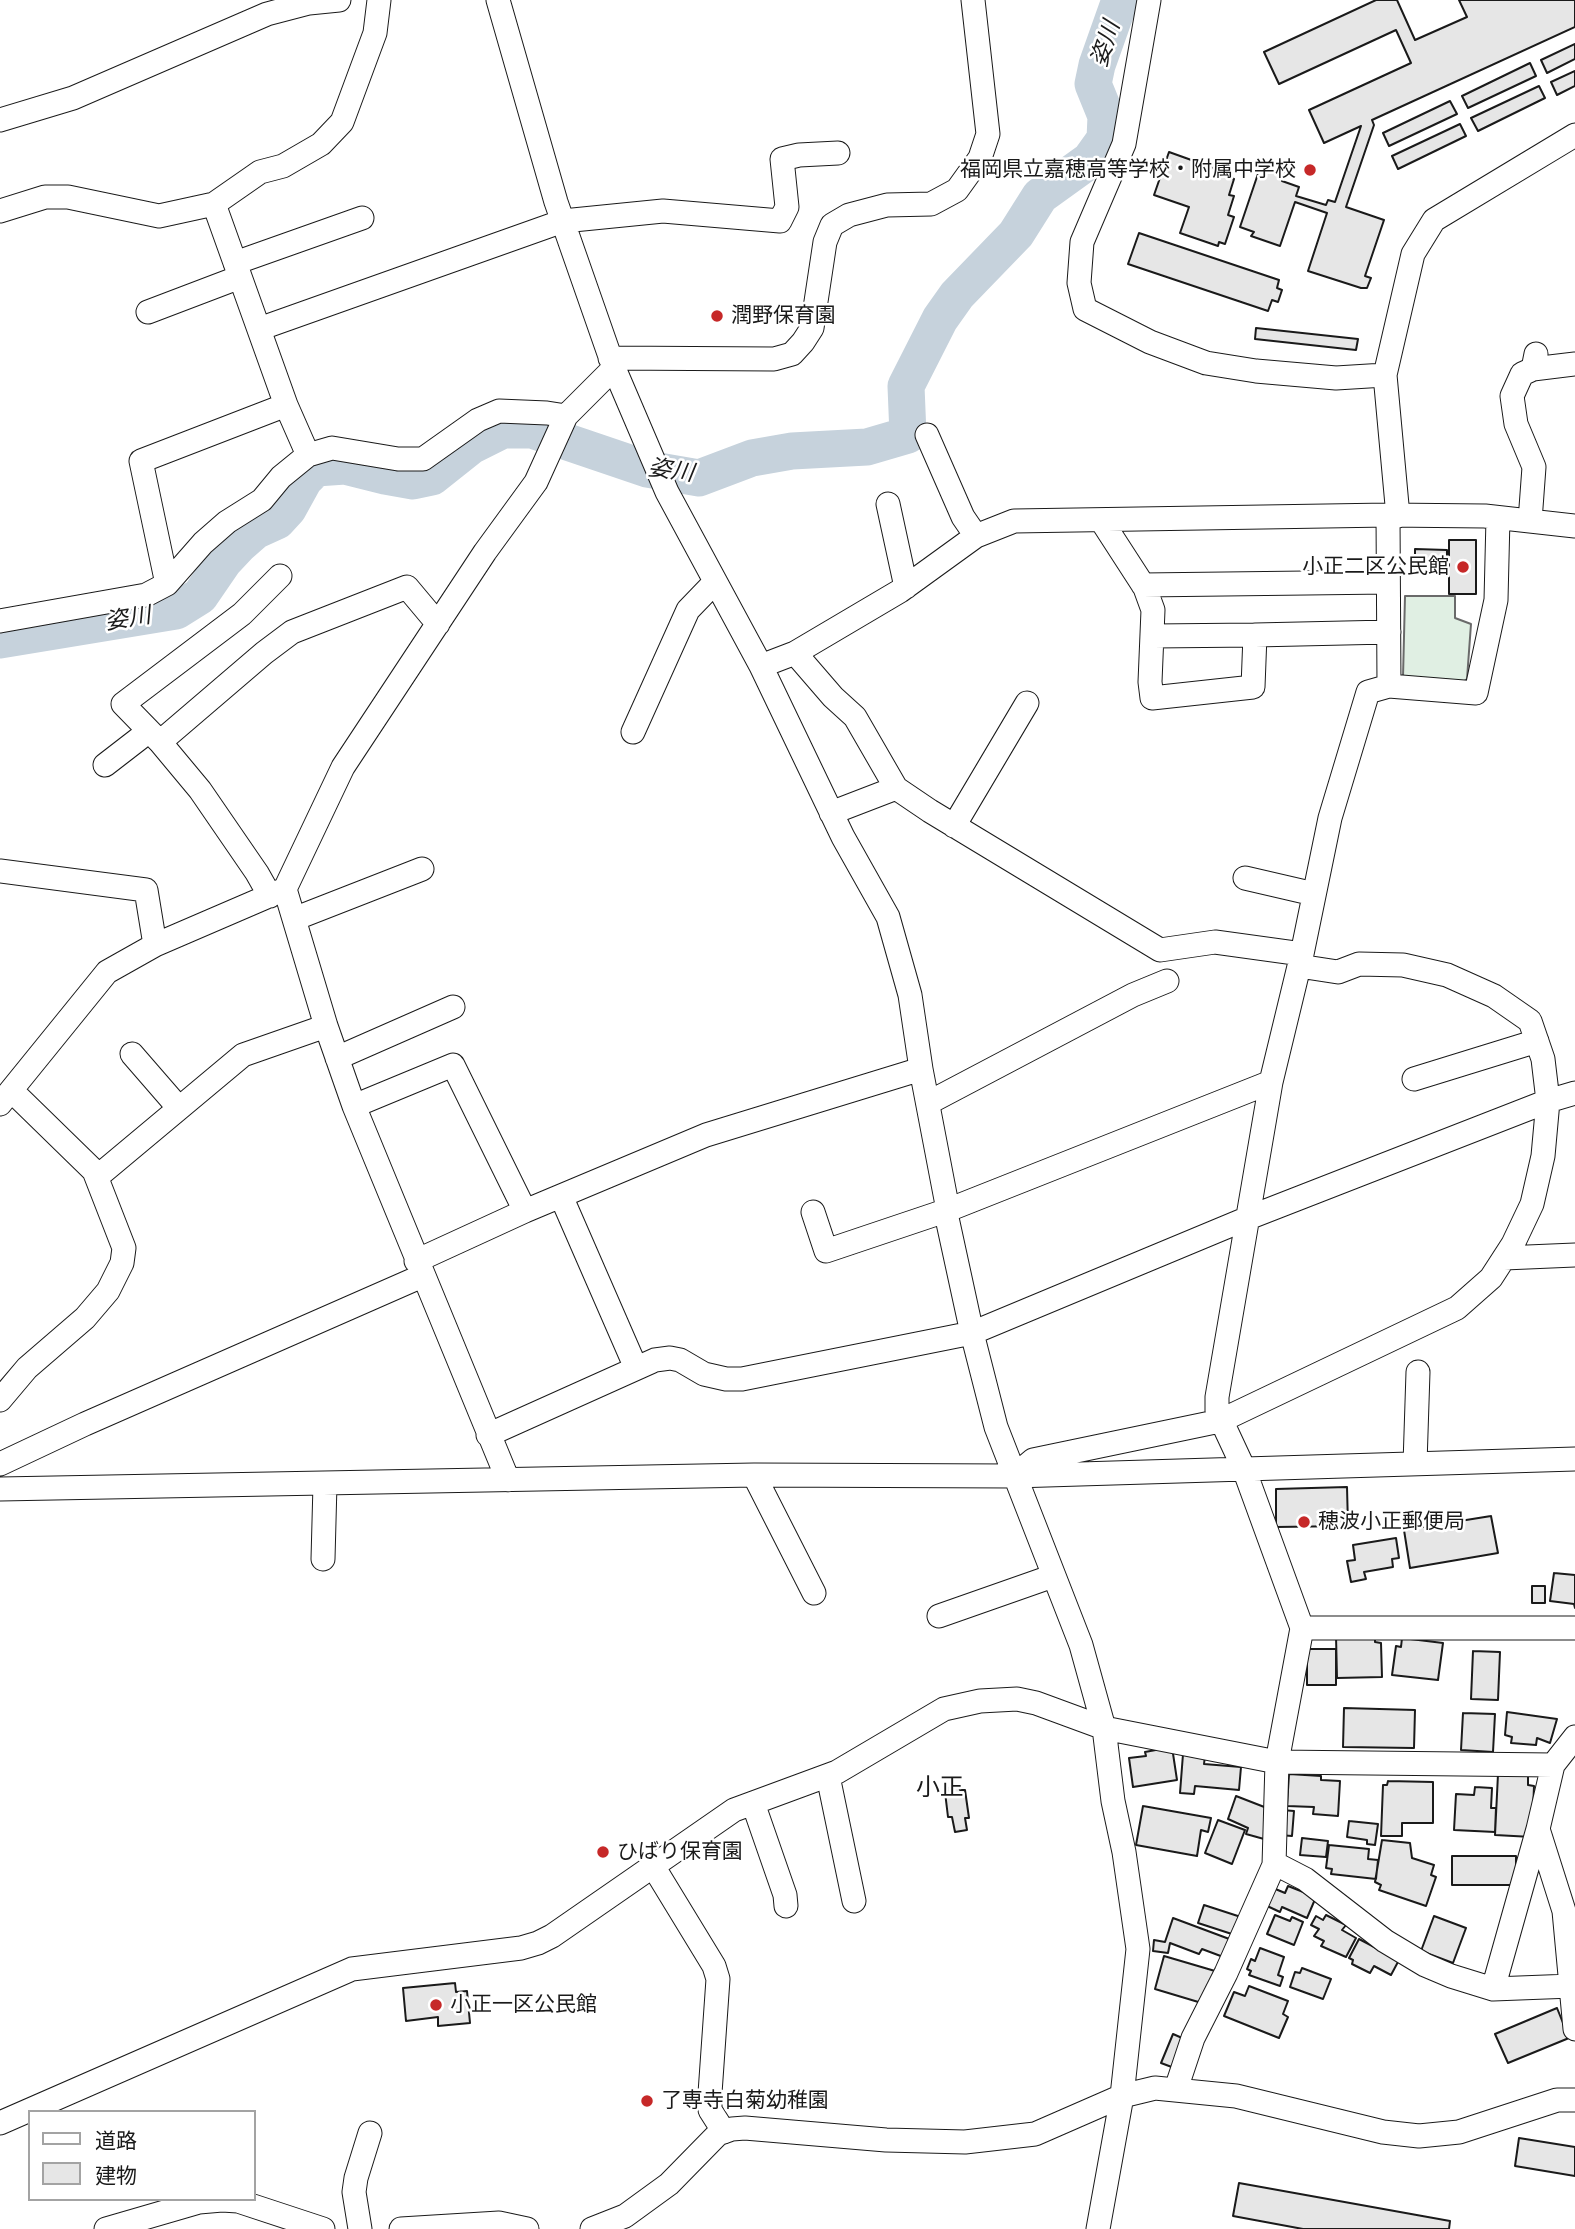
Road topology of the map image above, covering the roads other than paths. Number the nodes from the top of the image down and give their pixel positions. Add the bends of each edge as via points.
1 (339, 0) edge
2 (379, 0) edge
3 (498, 0) edge
4 (973, 0) edge
5 (1149, 0) edge
6 (0, 120) edge
7 (1575, 135) edge
8 (838, 153) dead end
9 (214, 204) junction
10 (0, 211) edge
11 (362, 218) dead end
12 (563, 221) junction
13 (238, 270) junction
14 (148, 312) dead end
15 (259, 329) junction
16 (612, 363) junction
17 (1575, 364) edge
18 (1385, 375) junction
19 (286, 405) junction
20 (566, 416) junction
21 (927, 435) dead end
22 (309, 455) junction
23 (887, 504) dead end
24 (1393, 515) junction
25 (1498, 518) junction
26 (1101, 520) junction
27 (1530, 521) junction
28 (1575, 526) edge
29 (975, 536) junction
30 (280, 576) dead end
31 (715, 582) junction
32 (1388, 582) junction
33 (167, 584) junction
34 (1143, 585) junction
35 (906, 587) junction
36 (0, 621) edge
37 (438, 624) junction
38 (1388, 632) junction
39 (1255, 635) junction
40 (1153, 636) junction
41 (795, 653) junction
42 (761, 666) junction
43 (1389, 686) junction
44 (1027, 703) dead end
45 (633, 732) dead end
46 (155, 737) junction
47 (105, 765) dead end
48 (896, 788) junction
49 (831, 813) junction
50 (954, 826) junction
51 (422, 869) dead end
52 (0, 871) edge
53 (1245, 878) dead end
54 (278, 893) junction
55 (1314, 894) junction
56 (294, 919) junction
57 (155, 945) junction
58 (1300, 960) junction
59 (1167, 981) dead end
60 (453, 1007) dead end
61 (326, 1026) junction
62 (1537, 1041) junction
63 (132, 1054) dead end
64 (337, 1058) junction
65 (921, 1069) junction
66 (1414, 1079) dead end
67 (1271, 1082) junction
68 (1575, 1093) edge
69 (6, 1098) edge
70 (1548, 1101) junction
71 (928, 1102) junction
72 (354, 1106) junction
73 (178, 1107) junction
74 (97, 1177) junction
75 (561, 1196) junction
76 (948, 1210) junction
77 (525, 1211) junction
78 (813, 1212) dead end
79 (1248, 1218) junction
80 (1575, 1255) edge
81 (1504, 1258) junction
82 (419, 1269) junction
83 (972, 1333) junction
84 (636, 1368) junction
85 (1418, 1371) dead end
86 (0, 1400) edge
87 (1220, 1421) junction
88 (488, 1434) junction
89 (1575, 1459) edge
90 (0, 1464) edge
91 (1415, 1464) junction
92 (1244, 1469) junction
93 (754, 1475) junction
94 (1014, 1476) junction
95 (508, 1480) junction
96 (325, 1483) junction
97 (0, 1489) edge
98 (323, 1559) dead end
99 (1053, 1576) junction
100 (814, 1593) dead end
101 (939, 1616) dead end
102 (1302, 1628) junction
103 (1575, 1628) edge
104 (1104, 1728) junction
105 (1575, 1737) edge
106 (1277, 1762) junction
107 (1553, 1765) junction
108 (828, 1776) junction
109 (753, 1803) junction
110 (1538, 1829) junction
111 (1274, 1863) junction
112 (653, 1867) junction
113 (854, 1901) dead end
114 (786, 1906) dead end
115 (1572, 1986) junction
116 (1493, 1989) junction
117 (1575, 2029) edge
118 (1177, 2089) junction
119 (1122, 2096) junction
120 (1575, 2100) edge
121 (30, 2110) edge
122 (28, 2111) edge
123 (0, 2123) edge
124 (724, 2132) junction
125 (370, 2133) dead end
126 (210, 2201) edge
127 (238, 2201) edge
128 (106, 2229) edge
129 (323, 2229) edge
130 (360, 2229) edge
131 (401, 2229) edge
132 (527, 2229) edge
133 (592, 2229) edge
134 (1098, 2229) edge

1 - 6 street via 267,15 73,98
2 - 9 street via 375,33 341,122 321,144 283,166 260,172
3 - 12 street
4 - 16 street via 988,134 980,158 957,190 931,204 887,205 849,215 832,225 825,242 812,328 792,354 774,359
5 - 18 street via 1124,144 1082,242 1079,283 1085,309 1150,342 1206,363 1336,378
7 - 18 street via 1434,220 1413,254
8 - 12 street via 782,159 787,207 780,221 663,211
9 - 10 street via 159,215 68,197 45,197
9 - 13 street
11 - 13 street
12 - 15 street
12 - 16 street
13 - 14 street
13 - 15 street
15 - 19 street
16 - 20 street
16 - 31 street via 667,492
17 - 27 street via 1535,361 1522,374 1512,396 1516,424 1534,467
18 - 24 street
19 - 22 street
19 - 33 street via 141,461
20 - 22 street via 499,411 478,419 423,459 332,448
20 - 37 street via 536,482
21 - 29 street
22 - 33 street via 262,500 203,542
23 - 35 street
24 - 25 street
24 - 26 street
24 - 32 street
25 - 27 street
25 - 43 street via 1496,600 1476,693
26 - 29 street via 1014,521
26 - 34 street
27 - 28 street
29 - 35 street
30 - 46 street via 242,614 123,704
31 - 42 street
31 - 45 street via 688,610
32 - 34 street
32 - 38 street
33 - 36 street via 146,595
34 - 40 street via 1153,610
35 - 41 street
37 - 46 street via 407,587 292,632
37 - 54 street via 343,767
38 - 39 street
38 - 43 street
39 - 40 street
39 - 40 street via 1253,687 1152,698
41 - 42 street
41 - 48 street via 855,718
42 - 49 street
43 - 55 street via 1368,692 1330,818
44 - 50 street
46 - 47 street
46 - 54 street via 200,790 257,873
48 - 49 street
48 - 50 street
49 - 65 street via 888,917 910,995
50 - 58 street via 1160,950 1215,942
51 - 56 street
52 - 57 street via 146,890
53 - 55 street
54 - 56 street
54 - 57 street
55 - 58 street
56 - 61 street
57 - 69 street via 107,972
58 - 62 street via 1338,972 1359,964 1403,965 1447,975 1494,996 1530,1021
58 - 67 street
59 - 71 street
60 - 64 street
61 - 64 street
61 - 73 street via 243,1055
62 - 66 street
62 - 70 street
63 - 73 street
64 - 72 street
65 - 71 street
65 - 75 street via 706,1135
67 - 76 street
67 - 79 street
68 - 70 street
69 - 74 street
70 - 79 street
70 - 81 street via 1532,1204
71 - 76 street
72 - 77 street via 453,1065
72 - 82 street
73 - 74 street
74 - 86 street via 124,1248 122,1263 108,1291 85,1318 27,1368
75 - 77 street
75 - 84 street
76 - 78 street via 826,1251
76 - 83 street
77 - 82 street
79 - 83 street
79 - 87 street via 1217,1397
80 - 81 street
81 - 87 street via 1491,1278 1457,1308
82 - 88 street
82 - 90 street
83 - 84 street via 742,1380 704,1374 670,1358
83 - 94 street
84 - 88 street
85 - 91 street
87 - 92 street
87 - 94 street via 1033,1460
88 - 95 street
89 - 91 street
91 - 92 street
92 - 94 street
92 - 102 street
93 - 94 street
93 - 95 street
93 - 100 street
94 - 99 street
95 - 96 street
96 - 97 street
96 - 98 street
99 - 101 street
99 - 104 street via 1081,1645
102 - 103 street
102 - 106 street
104 - 106 street
104 - 108 street via 1036,1703 980,1701 944,1709
104 - 119 street via 1138,1949
105 - 107 street
106 - 107 street
106 - 111 street
107 - 110 street
108 - 109 street
108 - 113 street
109 - 112 street via 708,1826
109 - 114 street
110 - 115 street via 1564,1911
110 - 116 street
111 - 116 street via 1305,1879 1385,1941 1425,1965
111 - 118 street via 1193,2038
112 - 121 street via 538,1943 352,1969
112 - 124 street via 718,1979 710,2109
115 - 116 street
115 - 117 street
118 - 119 street via 1154,2088
118 - 120 street via 1236,2096 1383,2132 1419,2136 1459,2133 1557,2100
119 - 124 street via 1035,2134 965,2142 746,2128
119 - 134 street
122 - 123 street
124 - 133 street via 625,2216
125 - 130 street via 354,2192
126 - 128 street
127 - 129 street
131 - 132 street via 499,2223

